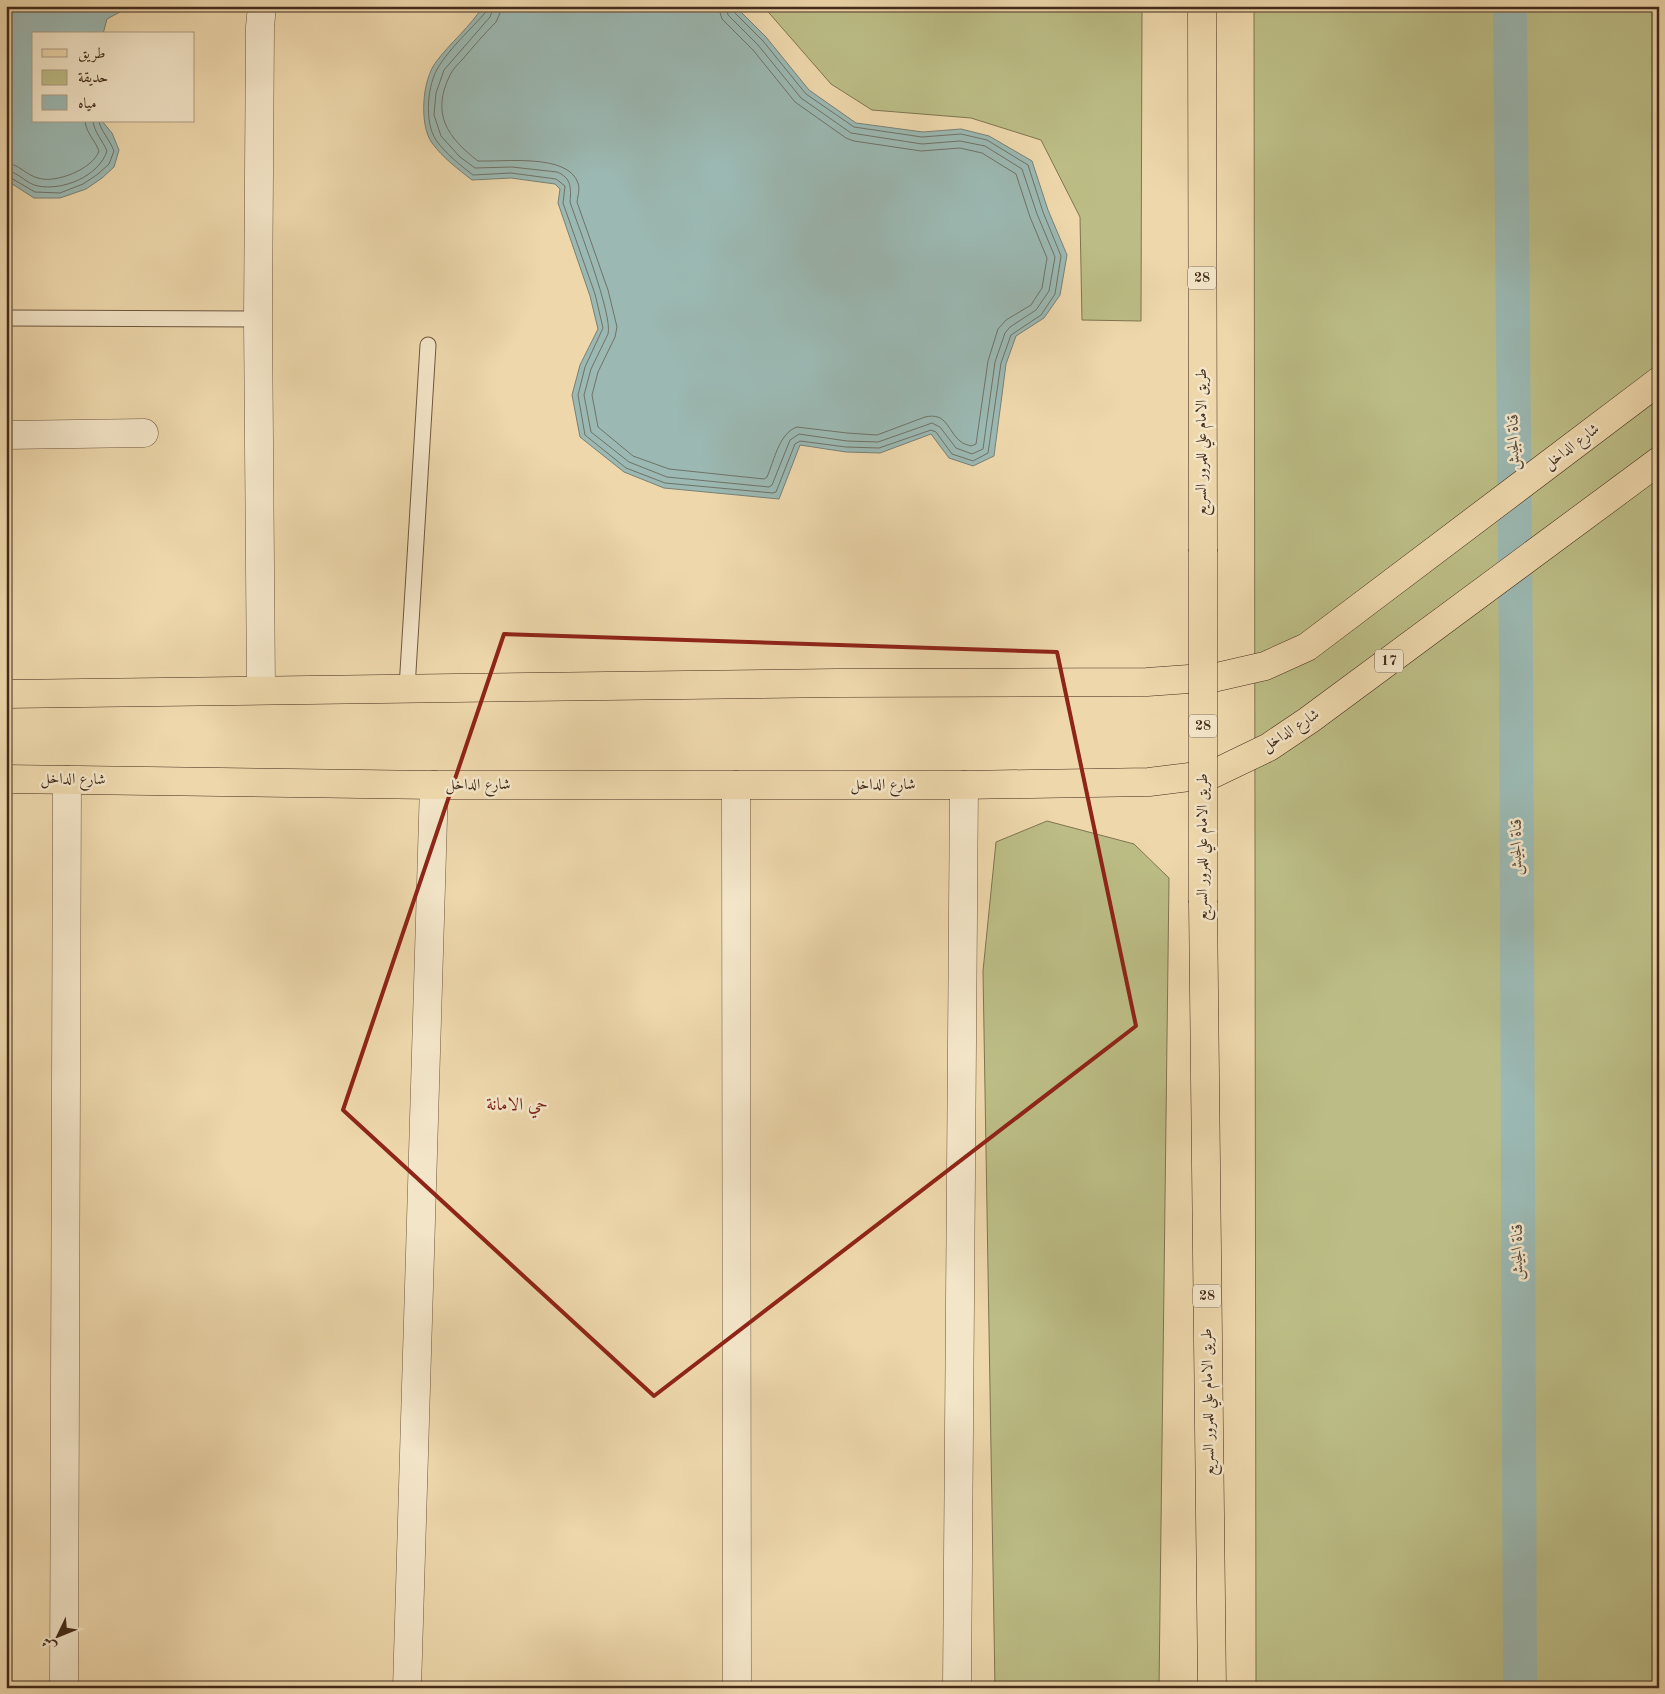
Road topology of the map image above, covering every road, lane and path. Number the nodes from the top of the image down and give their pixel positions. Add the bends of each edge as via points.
1 (262, 6) edge
2 (1202, 6) edge
3 (6, 318) edge
4 (258, 319) junction
5 (428, 345) dead end
6 (1659, 381) edge
7 (144, 434) dead end
8 (6, 435) edge
9 (1659, 461) edge
10 (406, 688) junction
11 (261, 690) junction
12 (6, 694) edge
13 (6, 779) edge
14 (67, 780) junction
15 (434, 785) junction
16 (736, 785) junction
17 (964, 785) junction
18 (64, 1688) edge
19 (407, 1688) edge
20 (736, 1688) edge
21 (957, 1688) edge
22 (1212, 1688) edge

1 - 4 street
2 - 22 main road, طريق الامام علي للمرور السريع / 28, bridge via 1203,903
3 - 4 lane
4 - 11 street
5 - 10 lane
6 - 10 main road, شارع الداخل via 1308,647 1265,666 1217,677 1147,682
7 - 8 street
9 - 17 main road, شارع الداخل / 17 via 1310,720 1269,747 1213,774 1149,782
10 - 11 main road, شارع الداخل
11 - 12 main road, شارع الداخل
13 - 14 main road, شارع الداخل
14 - 15 main road, شارع الداخل
14 - 18 street
15 - 16 main road, شارع الداخل
15 - 19 street
16 - 17 main road, شارع الداخل
16 - 20 street
17 - 21 street

